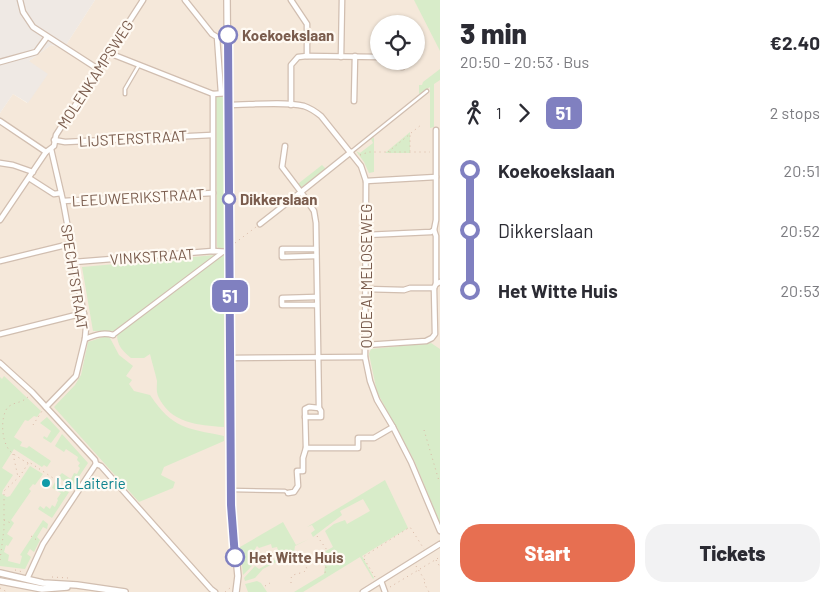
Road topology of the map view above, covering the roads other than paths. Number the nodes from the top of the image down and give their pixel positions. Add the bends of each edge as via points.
1 (20, 0) edge
2 (143, 0) edge
3 (185, 0) edge
4 (227, 0) edge
5 (291, 0) edge
6 (342, 0) edge
7 (228, 35) junction
8 (218, 37) junction
9 (47, 38) junction
10 (108, 53) junction
11 (308, 56) junction
12 (355, 56) junction
13 (342, 57) junction
14 (370, 57) edge
15 (0, 62) edge
16 (139, 65) junction
17 (98, 69) junction
18 (427, 91) dead end
19 (221, 93) junction
20 (228, 93) junction
21 (125, 94) dead end
22 (213, 94) junction
23 (354, 101) dead end
24 (291, 105) junction
25 (228, 106) junction
26 (0, 122) edge
27 (436, 130) dead end
28 (212, 135) junction
29 (54, 140) junction
30 (285, 146) dead end
31 (49, 150) junction
32 (351, 152) junction
33 (0, 163) edge
34 (33, 172) junction
35 (29, 178) junction
36 (436, 178) junction
37 (366, 181) junction
38 (301, 192) junction
39 (61, 193) junction
40 (213, 194) junction
41 (63, 202) junction
42 (0, 220) edge
43 (438, 220) edge
44 (260, 224) road end
45 (434, 230) junction
46 (366, 235) junction
47 (70, 244) junction
48 (316, 249) junction
49 (213, 251) junction
50 (226, 252) junction
51 (316, 256) junction
52 (0, 261) edge
53 (74, 262) junction
54 (437, 285) edge
55 (366, 289) junction
56 (316, 297) junction
57 (316, 305) junction
58 (84, 313) junction
59 (0, 334) edge
60 (113, 335) joint
61 (85, 339) junction
62 (366, 345) junction
63 (365, 357) junction
64 (230, 358) junction
65 (317, 358) junction
66 (0, 364) edge
67 (46, 407) junction
68 (319, 408) junction
69 (305, 416) junction
70 (393, 427) junction
71 (306, 448) junction
72 (96, 464) junction
73 (231, 490) junction
74 (288, 493) joint
75 (440, 531) edge
76 (440, 544) edge
77 (0, 573) edge
78 (0, 580) edge
79 (380, 582) junction
80 (25, 586) edge
81 (385, 591) edge
82 (125, 592) edge
83 (215, 592) edge
84 (235, 592) edge
85 (363, 592) edge

1 - 9 street via 27,20
2 - 10 street, MOLENKAMPSWEG
3 - 8 street
4 - 7 street
5 - 11 street via 307,24
6 - 13 street
7 - 8 street
7 - 20 street
8 - 19 street
9 - 15 street via 36,52
9 - 17 street
10 - 16 street
10 - 17 street, MOLENKAMPSWEG
11 - 13 street
11 - 24 street via 298,57 291,65
12 - 13 street
12 - 14 street
12 - 23 street
16 - 21 lane
16 - 22 street
17 - 29 street, MOLENKAMPSWEG
18 - 32 lane
19 - 20 street
19 - 22 street
20 - 25 street
22 - 28 street
24 - 25 street, OUDE ALMELOSEWEG
24 - 32 street, OUDE ALMELOSEWEG via 304,106 321,116
25 - 50 street via 230,244
26 - 31 street
27 - 36 street
28 - 29 street, LIJSTERSTRAAT
28 - 40 street
29 - 31 street, MOLENKAMPSWEG
30 - 38 street via 282,167
31 - 34 street
31 - 39 street, SPECHTSTRAAT
32 - 37 street, OUDE ALMELOSEWEG
32 - 38 street
33 - 34 street
34 - 35 street
35 - 39 street via 54,194
35 - 42 street
36 - 37 street
36 - 43 street
37 - 46 street, OUDE ALMELOSEWEG
38 - 44 street
38 - 48 street via 314,211
39 - 41 street, SPECHTSTRAAT
40 - 41 street, LEEUWERIKSTRAAT
40 - 49 street
41 - 47 street, SPECHTSTRAAT
43 - 45 street
45 - 46 street
45 - 54 street
46 - 55 street, OUDE ALMELOSEWEG
47 - 52 street
47 - 53 street, SPECHTSTRAAT
48 - 51 street
48 - 51 street via 282,249 282,257
49 - 50 street, VINKSTRAAT
49 - 53 street, VINKSTRAAT
50 - 60 street
50 - 64 street
51 - 56 street
53 - 58 street, SPECHTSTRAAT
54 - 55 street via 404,290
54 - 62 street via 435,334 432,338
55 - 62 street, OUDE ALMELOSEWEG
56 - 57 street
56 - 57 street via 282,298 282,305
57 - 65 street
58 - 59 street
58 - 61 street, SPECHTSTRAAT
60 - 61 street via 102,333
61 - 67 street, SPECHTSTRAAT via 76,376
62 - 63 street, OUDE ALMELOSEWEG
63 - 65 street
63 - 70 street, OUDE ALMELOSEWEG via 374,394
64 - 65 street
64 - 73 street
65 - 68 street
66 - 67 street
67 - 72 street
68 - 69 street via 307,407
68 - 69 street via 321,417
69 - 71 street
70 - 71 street via 374,438 358,438 358,448
70 - 75 street, OUDE ALMELOSEWEG
71 - 74 street via 303,471 297,471 298,486 294,492
72 - 80 street via 43,544
72 - 83 street
73 - 74 lane
73 - 84 street via 238,576
76 - 79 street
77 - 80 street
78 - 80 street
79 - 81 street
79 - 85 street
80 - 82 street via 43,583 77,585

